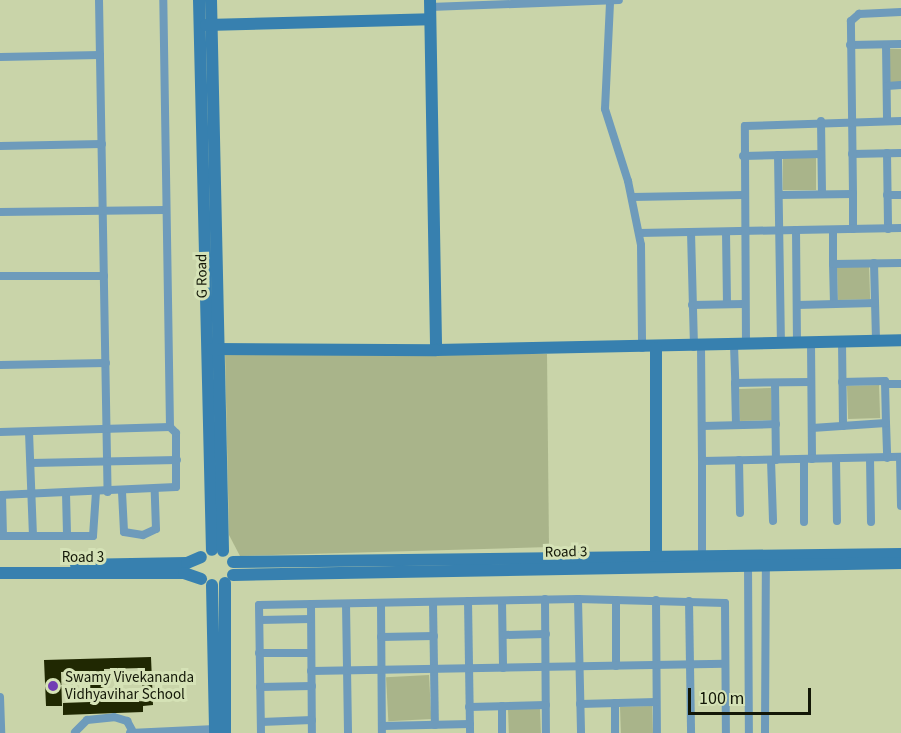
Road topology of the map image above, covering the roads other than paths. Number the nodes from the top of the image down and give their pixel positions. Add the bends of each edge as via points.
1 (99, 0) edge
2 (163, 0) edge
3 (199, 0) edge
4 (211, 0) edge
5 (614, 1) edge
6 (430, 9) edge
7 (901, 12) edge
8 (205, 25) junction
9 (901, 44) edge
10 (850, 45) junction
11 (886, 45) junction
12 (100, 55) junction
13 (0, 57) edge
14 (887, 86) junction
15 (901, 86) edge
16 (821, 121) junction
17 (851, 121) junction
18 (887, 121) junction
19 (901, 121) edge
20 (102, 144) junction
21 (0, 146) edge
22 (887, 153) junction
23 (901, 153) edge
24 (821, 154) junction
25 (852, 154) junction
26 (778, 155) junction
27 (744, 156) junction
28 (822, 194) junction
29 (852, 194) junction
30 (744, 195) junction
31 (778, 195) junction
32 (887, 195) junction
33 (901, 195) edge
34 (632, 197) junction
35 (165, 210) junction
36 (103, 211) junction
37 (0, 212) edge
38 (901, 228) edge
39 (853, 229) junction
40 (888, 229) junction
41 (796, 230) junction
42 (833, 230) junction
43 (744, 231) junction
44 (779, 231) junction
45 (691, 232) junction
46 (726, 232) junction
47 (639, 233) junction
48 (874, 263) junction
49 (901, 263) edge
50 (834, 264) junction
51 (0, 276) edge
52 (104, 276) junction
53 (875, 303) junction
54 (727, 304) junction
55 (744, 304) junction
56 (834, 304) junction
57 (692, 305) junction
58 (797, 305) junction
59 (901, 340) edge
60 (876, 341) junction
61 (842, 342) junction
62 (811, 343) junction
63 (781, 344) junction
64 (797, 344) junction
65 (740, 345) junction
66 (697, 346) junction
67 (642, 348) junction
68 (656, 348) junction
69 (213, 349) junction
70 (436, 350) junction
71 (106, 363) junction
72 (0, 365) edge
73 (775, 382) junction
74 (811, 382) junction
75 (842, 382) junction
76 (735, 383) junction
77 (886, 384) junction
78 (901, 384) edge
79 (886, 423) junction
80 (776, 424) junction
81 (736, 425) junction
82 (702, 426) junction
83 (843, 426) junction
84 (170, 427) junction
85 (812, 428) junction
86 (107, 429) junction
87 (0, 432) edge
88 (30, 432) junction
89 (870, 458) junction
90 (887, 458) junction
91 (901, 458) edge
92 (808, 459) junction
93 (836, 459) junction
94 (177, 460) junction
95 (739, 460) junction
96 (773, 460) junction
97 (108, 461) junction
98 (702, 461) junction
99 (31, 463) junction
100 (155, 491) junction
101 (96, 492) junction
102 (108, 492) junction
103 (122, 492) junction
104 (66, 493) junction
105 (32, 494) junction
106 (1, 495) edge
107 (901, 506) edge
108 (740, 513) dead end
109 (773, 521) dead end
110 (837, 521) dead end
111 (804, 522) dead end
112 (871, 522) dead end
113 (67, 535) junction
114 (2, 536) edge
115 (33, 536) junction
116 (218, 550) junction
117 (901, 554) edge
118 (702, 556) junction
119 (201, 557) junction
120 (748, 560) junction
121 (656, 561) junction
122 (766, 561) junction
123 (901, 563) edge
124 (0, 566) edge
125 (0, 573) edge
126 (230, 573) junction
127 (207, 582) junction
128 (545, 599) junction
129 (578, 599) junction
130 (616, 600) junction
131 (656, 600) junction
132 (468, 601) junction
133 (502, 601) junction
134 (689, 601) junction
135 (433, 603) junction
136 (310, 604) junction
137 (346, 604) junction
138 (381, 604) junction
139 (311, 619) junction
140 (260, 620) junction
141 (546, 634) junction
142 (502, 635) junction
143 (434, 636) junction
144 (381, 637) junction
145 (259, 653) junction
146 (311, 653) junction
147 (725, 664) junction
148 (656, 665) junction
149 (691, 665) junction
150 (616, 666) junction
151 (546, 667) junction
152 (579, 667) junction
153 (503, 668) junction
154 (434, 669) junction
155 (469, 669) junction
156 (381, 670) junction
157 (312, 671) junction
158 (347, 671) junction
159 (312, 686) junction
160 (260, 687) junction
161 (0, 697) edge
162 (656, 702) junction
163 (615, 703) junction
164 (580, 704) junction
165 (546, 705) junction
166 (502, 706) junction
167 (469, 707) junction
168 (312, 720) junction
169 (261, 722) junction
170 (435, 725) junction
171 (382, 729) edge
172 (470, 729) edge
173 (131, 731) edge
174 (218, 732) edge
175 (1, 733) edge
176 (64, 733) edge
177 (75, 733) edge
178 (261, 733) edge
179 (312, 733) edge
180 (348, 733) edge
181 (502, 733) edge
182 (546, 733) edge
183 (581, 733) edge
184 (615, 733) edge
185 (657, 733) edge
186 (691, 733) edge
187 (726, 733) edge
188 (749, 733) edge
189 (765, 733) edge

1 - 12 street
2 - 35 street
3 - 8 street, G Road
4 - 8 street, G Road
5 - 6 street
5 - 34 street via 605,110
6 - 8 street
6 - 70 street
7 - 10 street via 855,16
8 - 69 street, G Road
9 - 11 street
10 - 11 street
10 - 17 street
11 - 14 street
12 - 13 street
12 - 20 street
14 - 15 street
14 - 18 street
16 - 17 street
16 - 24 street
16 - 27 street via 749,123 743,131
17 - 18 street
17 - 25 street
18 - 19 street
20 - 21 street
20 - 36 street
22 - 23 street
22 - 25 street
22 - 32 street
24 - 26 street
24 - 28 street
25 - 29 street
26 - 27 street
26 - 31 street
27 - 30 street
28 - 29 street
28 - 31 street
29 - 39 street
30 - 34 street
30 - 43 street
31 - 44 street
32 - 33 street
32 - 40 street
34 - 47 street
35 - 36 street
35 - 84 street
36 - 37 street
36 - 52 street
38 - 40 street
39 - 40 street
39 - 42 street
41 - 42 street
41 - 44 street
41 - 58 street
42 - 50 street
43 - 44 street
43 - 46 street
43 - 55 street
44 - 63 street
45 - 46 street
45 - 47 street
45 - 57 street
46 - 54 street
47 - 67 street
48 - 49 street
48 - 50 street
48 - 53 street
50 - 56 street
51 - 52 street
52 - 71 street
53 - 56 street
53 - 60 street
54 - 55 street
54 - 57 street
55 - 65 street
56 - 58 street
57 - 66 street
58 - 64 street
59 - 60 street
60 - 61 street
61 - 62 street
61 - 75 street
62 - 64 street
62 - 74 street
63 - 64 street
63 - 65 street
65 - 66 street
65 - 76 street
66 - 68 street
66 - 82 street
67 - 68 street
67 - 70 street
68 - 121 street
69 - 70 street
69 - 116 street, G Road
71 - 72 street
71 - 86 street
73 - 74 street
73 - 76 street
73 - 80 street
74 - 85 street
75 - 77 street
75 - 83 street
76 - 81 street
77 - 78 street
77 - 79 street
79 - 83 street
79 - 90 street
80 - 81 street
80 - 96 street
81 - 82 street
82 - 98 street
83 - 85 street
84 - 86 street
84 - 94 street via 175,431
85 - 92 street
86 - 88 street
86 - 97 street
87 - 88 street
88 - 99 street
89 - 90 street
89 - 93 street
89 - 112 street
90 - 91 street
91 - 107 street
92 - 93 street
92 - 96 street
92 - 111 street
93 - 110 street
94 - 97 street
94 - 100 street via 176,487
95 - 96 street
95 - 98 street
95 - 108 street
96 - 109 street
97 - 99 street
97 - 102 street
98 - 118 street
99 - 105 street
100 - 103 street
100 - 103 street via 156,529 143,535 124,532
101 - 102 street
101 - 104 street
101 - 113 street via 95,534
102 - 103 street
104 - 105 street
104 - 113 street
105 - 106 street
105 - 115 street
106 - 114 street
113 - 115 street
114 - 115 street
116 - 119 street
116 - 126 street
117 - 122 street, Road 3
118 - 120 street, Road 3
118 - 121 street, Road 3
119 - 124 street, Road 3 via 187,563
119 - 127 street via 197,568
120 - 121 street, Road 3
120 - 122 street, Road 3
120 - 188 street
121 - 126 street, Road 3
122 - 123 street, Road 3
122 - 189 street
125 - 127 street, Road 3 via 184,573
126 - 127 street, Road 3
126 - 174 street
127 - 174 street
128 - 129 street
128 - 133 street
128 - 141 street
129 - 130 street
129 - 152 street
130 - 131 street
130 - 150 street
131 - 134 street
131 - 148 street
132 - 133 street
132 - 135 street
132 - 155 street
133 - 142 street
134 - 147 street via 725,603
134 - 149 street
135 - 138 street
135 - 143 street
136 - 137 street
136 - 139 street
136 - 140 street via 259,605
137 - 138 street
137 - 158 street
138 - 144 street
139 - 140 street
139 - 146 street
140 - 145 street
141 - 142 street
141 - 151 street
142 - 153 street
143 - 144 street
143 - 154 street
144 - 156 street
145 - 146 street
145 - 160 street
146 - 157 street
147 - 149 street
147 - 187 street
148 - 149 street
148 - 150 street
148 - 162 street
149 - 186 street
150 - 152 street
151 - 152 street
151 - 153 street
151 - 165 street
152 - 164 street
153 - 155 street
154 - 155 street
154 - 156 street
154 - 170 street
155 - 167 street
156 - 158 street
156 - 171 street
157 - 158 street
157 - 159 street
158 - 180 street
159 - 160 street
159 - 168 street
160 - 169 street
161 - 175 street
162 - 163 street
162 - 185 street
163 - 164 street
163 - 184 street
164 - 183 street
165 - 166 street
165 - 182 street
166 - 167 street
166 - 181 street
167 - 172 street
168 - 169 street
168 - 179 street
169 - 178 street
170 - 171 street
170 - 172 street
173 - 174 street
173 - 177 street via 127,721 114,717 87,720
176 - 177 street

